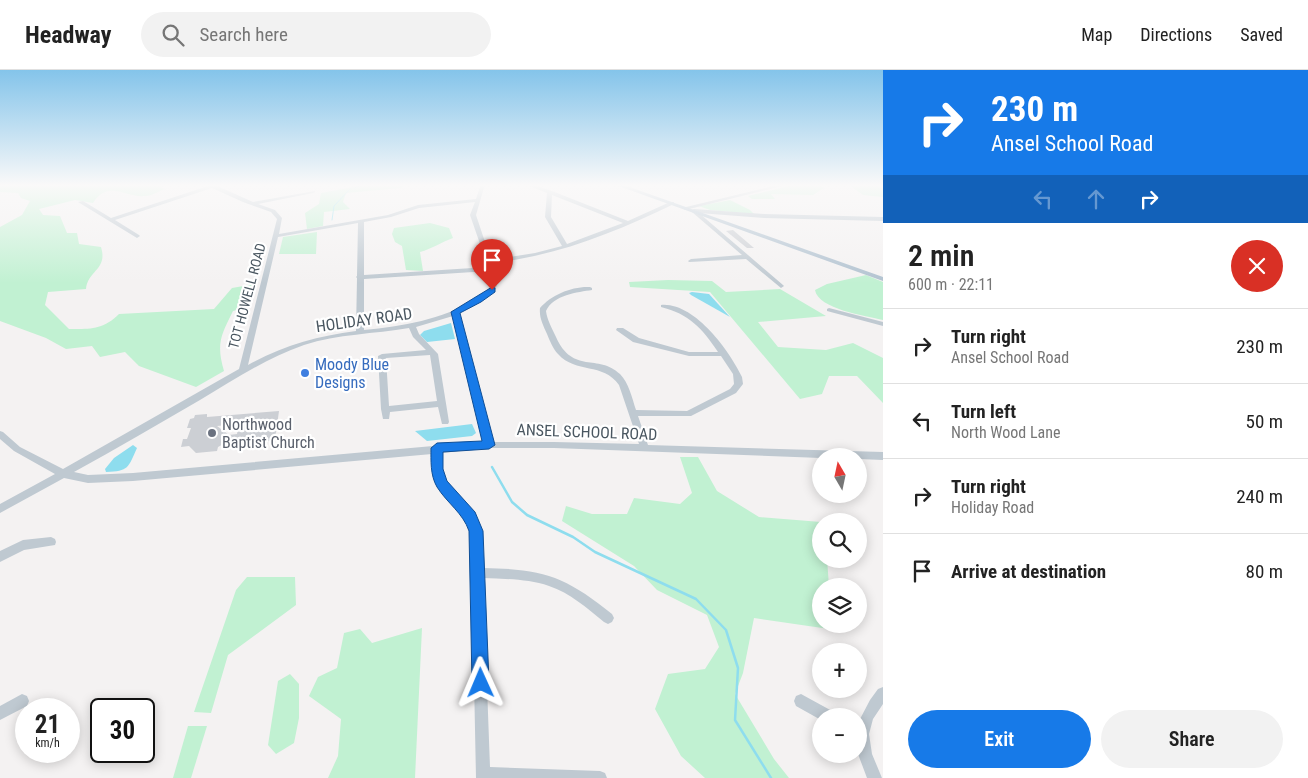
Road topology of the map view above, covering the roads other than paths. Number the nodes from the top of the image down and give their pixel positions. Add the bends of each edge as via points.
1 (105, 217) edge
2 (119, 217) edge
3 (280, 217) edge
4 (384, 217) edge
5 (474, 217) edge
6 (548, 217) edge
7 (612, 217) edge
8 (641, 217) edge
9 (701, 217) edge
10 (711, 217) edge
11 (805, 217) edge
12 (883, 219) edge
13 (110, 220) junction
14 (361, 222) junction
15 (627, 223) junction
16 (137, 236) dead end
17 (276, 236) junction
18 (565, 246) junction
19 (746, 257) junction
20 (691, 261) dead end
21 (490, 266) junction
22 (359, 277) junction
23 (883, 279) edge
24 (781, 286) dead end
25 (590, 289) dead end
26 (663, 306) dead end
27 (828, 310) dead end
28 (455, 312) junction
29 (883, 324) edge
30 (412, 327) junction
31 (620, 330) dead end
32 (360, 333) junction
33 (433, 352) junction
34 (723, 354) junction
35 (242, 372) junction
36 (442, 404) junction
37 (632, 413) junction
38 (445, 422) dead end
39 (0, 434) edge
40 (489, 445) junction
41 (437, 448) junction
42 (645, 449) junction
43 (883, 456) edge
44 (63, 474) junction
45 (0, 509) edge
46 (51, 542) dead end
47 (0, 557) edge
48 (478, 573) junction
49 (608, 618) dead end
50 (883, 694) edge
51 (801, 702) dead end
52 (15, 704) edge
53 (812, 708) edge
54 (0, 713) edge
55 (867, 715) edge
56 (867, 759) edge
57 (483, 776) edge
58 (600, 778) edge
59 (875, 778) edge

1 - 13 street
2 - 13 street
3 - 17 street, TOT HOWELL ROAD
4 - 14 street
5 - 21 street, HOLIDAY ROAD
6 - 18 street
7 - 15 street
8 - 15 street
9 - 19 street
10 - 23 main road
11 - 12 street
13 - 16 street
14 - 17 street
14 - 22 street
15 - 18 street
17 - 35 street, TOT HOWELL ROAD
18 - 21 street
19 - 20 street
19 - 24 street
21 - 22 street
21 - 28 street, HOLIDAY ROAD via 494,282 492,290
22 - 32 street
25 - 37 street via 580,289 550,302 543,308 543,316 565,357 575,363 602,367 618,376
26 - 34 street via 699,322
27 - 29 street
28 - 30 street, HOLIDAY ROAD
28 - 40 street
30 - 32 street, HOLIDAY ROAD
30 - 33 street
31 - 34 street via 636,340 688,354
32 - 35 street, HOLIDAY ROAD via 302,344
33 - 36 street
33 - 36 street via 382,356 385,413
34 - 37 street via 738,377 738,385 733,391 688,414
35 - 44 street, HOLIDAY ROAD
36 - 38 street
37 - 42 street
39 - 44 street, ANSEL SCHOOL ROAD via 17,449
40 - 41 street, ANSEL SCHOOL ROAD
40 - 42 street, ANSEL SCHOOL ROAD
41 - 44 street, ANSEL SCHOOL ROAD via 132,477 88,479
41 - 48 street via 437,469 442,483 474,523
42 - 43 street, ANSEL SCHOOL ROAD
44 - 45 street
46 - 47 street via 24,546
48 - 49 street via 547,579 574,592
48 - 57 street
50 - 55 street
51 - 53 street
52 - 54 street
56 - 59 street
57 - 58 street

